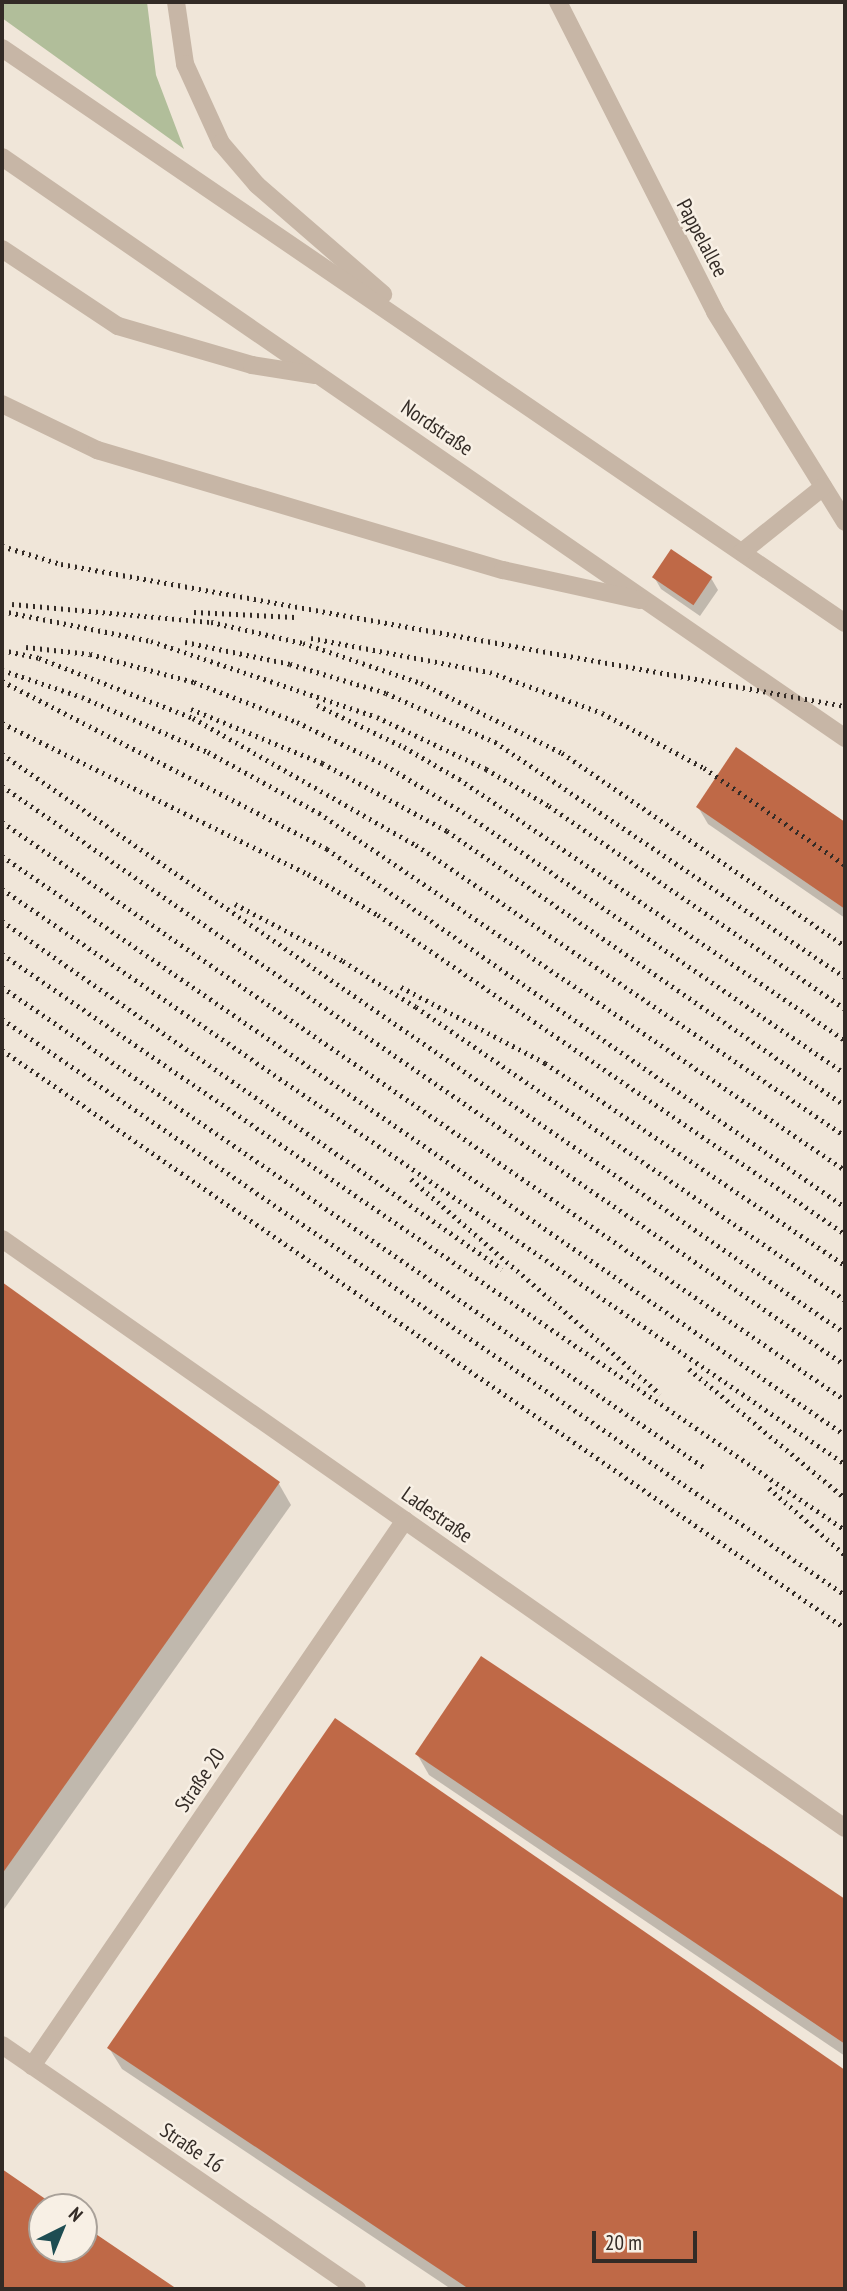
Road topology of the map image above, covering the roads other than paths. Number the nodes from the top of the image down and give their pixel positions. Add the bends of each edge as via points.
1 (176, 2) edge
2 (558, 2) edge
3 (2, 48) edge
4 (2, 157) edge
5 (2, 249) edge
6 (441, 345) junction
7 (319, 375) junction
8 (2, 404) edge
9 (823, 487) junction
10 (845, 522) edge
11 (742, 552) junction
12 (650, 603) junction
13 (845, 622) edge
14 (845, 738) edge
15 (2, 1239) edge
16 (405, 1520) junction
17 (845, 1828) edge
18 (2, 2045) edge
19 (33, 2066) junction
20 (358, 2289) edge

1 - 6 street via 185,64 221,143 257,185
2 - 9 street, Pappelallee via 715,312
3 - 6 street
4 - 7 street, Nordstraße
5 - 7 street via 118,326 252,365
6 - 11 street
7 - 12 street, Nordstraße
8 - 12 street via 97,450 503,570
9 - 10 street, Pappelallee
9 - 11 street
11 - 13 street
12 - 14 street, Nordstraße
15 - 16 street, Ladestraße
16 - 17 street, Ladestraße
16 - 19 street, Straße 20
18 - 19 street, Straße 16
19 - 20 street, Straße 16

